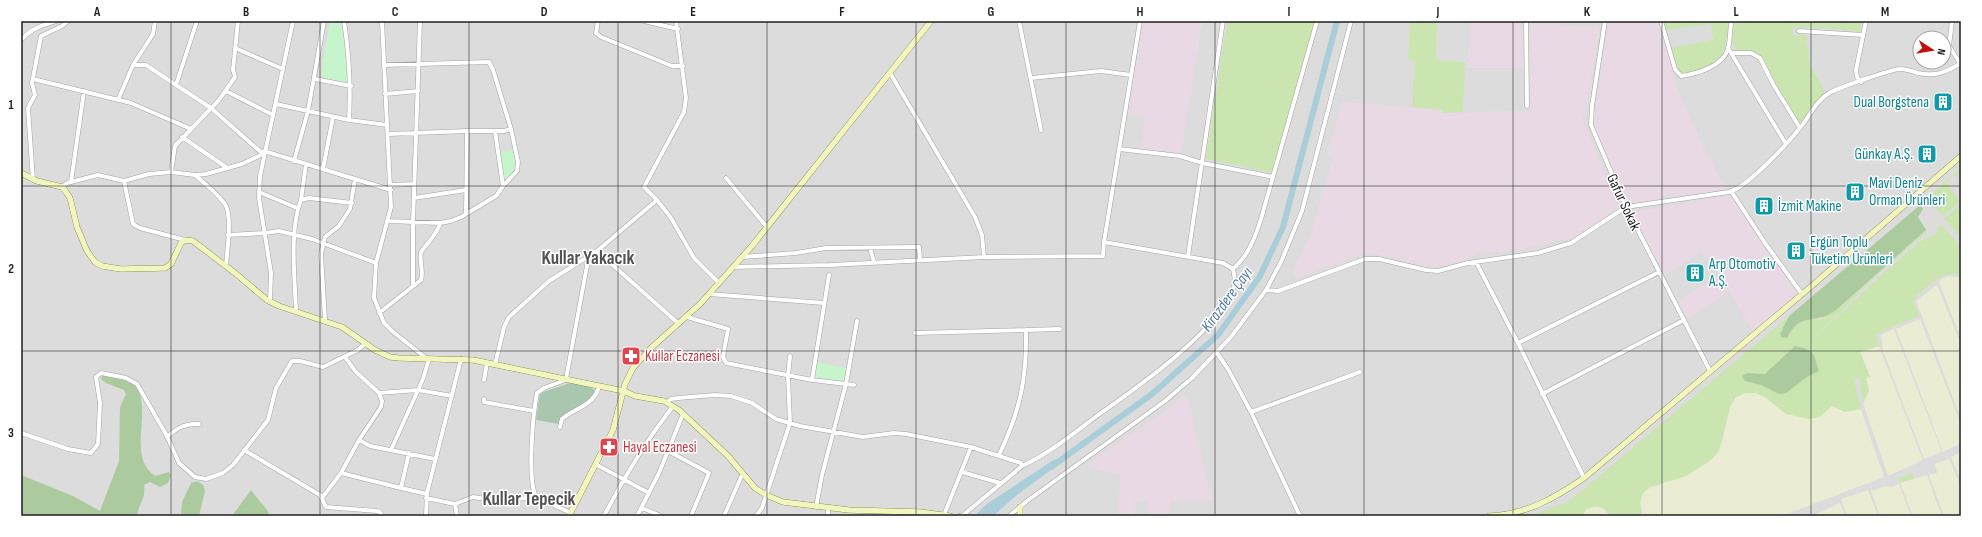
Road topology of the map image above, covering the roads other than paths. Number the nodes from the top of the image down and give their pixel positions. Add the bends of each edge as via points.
1 (56, 21) edge
2 (68, 21) edge
3 (155, 21) edge
4 (197, 21) edge
5 (238, 21) edge
6 (292, 21) edge
7 (324, 21) edge
8 (344, 21) edge
9 (382, 21) edge
10 (420, 21) edge
11 (598, 21) edge
12 (644, 21) edge
13 (676, 21) edge
14 (931, 21) edge
15 (1019, 21) edge
16 (1140, 21) edge
17 (1223, 21) edge
18 (1317, 21) edge
19 (1351, 21) edge
20 (1526, 21) edge
21 (1605, 21) edge
22 (1661, 21) edge
23 (1866, 21) edge
24 (1952, 21) edge
25 (1731, 24) dead end
26 (678, 29) junction
27 (1799, 31) dead end
28 (1863, 35) junction
29 (21, 40) edge
30 (235, 48) junction
31 (1728, 48) junction
32 (1733, 53) junction
33 (1961, 63) edge
34 (419, 64) junction
35 (133, 65) junction
36 (384, 65) junction
37 (683, 66) junction
38 (283, 69) junction
39 (890, 73) junction
40 (1131, 75) junction
41 (1031, 78) junction
42 (33, 79) junction
43 (315, 79) junction
44 (1861, 82) junction
45 (176, 85) junction
46 (351, 86) junction
47 (84, 91) junction
48 (226, 91) junction
49 (418, 91) junction
50 (385, 94) junction
51 (118, 100) junction
52 (276, 104) junction
53 (1527, 106) dead end
54 (211, 108) junction
55 (308, 111) junction
56 (273, 115) junction
57 (333, 117) junction
58 (349, 120) junction
59 (387, 125) junction
60 (1800, 128) junction
61 (191, 129) junction
62 (511, 129) junction
63 (1041, 130) dead end
64 (467, 131) junction
65 (495, 131) junction
66 (416, 133) junction
67 (388, 134) junction
68 (182, 137) junction
69 (1786, 144) junction
70 (1119, 149) junction
71 (264, 153) junction
72 (1961, 156) edge
73 (1961, 160) edge
74 (294, 161) junction
75 (1202, 163) junction
76 (306, 164) junction
77 (226, 167) junction
78 (323, 169) junction
79 (171, 172) junction
80 (21, 173) edge
81 (195, 175) junction
82 (1274, 177) junction
83 (726, 178) dead end
84 (355, 179) junction
85 (33, 180) junction
86 (71, 182) junction
87 (124, 182) junction
88 (414, 184) junction
89 (391, 185) junction
90 (503, 186) junction
91 (62, 187) junction
92 (391, 190) junction
93 (466, 190) junction
94 (1731, 191) junction
95 (259, 192) junction
96 (414, 198) junction
97 (301, 200) junction
98 (657, 200) junction
99 (352, 204) junction
100 (1626, 207) junction
101 (297, 208) junction
102 (466, 214) junction
103 (388, 221) junction
104 (413, 222) junction
105 (440, 223) junction
106 (766, 226) junction
107 (265, 234) junction
108 (228, 235) junction
109 (295, 235) junction
110 (185, 240) junction
111 (1104, 242) junction
112 (323, 244) junction
113 (870, 248) junction
114 (597, 251) junction
115 (589, 255) junction
116 (1188, 256) junction
117 (742, 257) junction
118 (984, 257) junction
119 (920, 259) junction
120 (874, 262) junction
121 (1476, 262) junction
122 (376, 263) junction
123 (226, 266) junction
124 (732, 267) junction
125 (1233, 269) junction
126 (1659, 272) junction
127 (829, 275) dead end
128 (719, 283) junction
129 (413, 286) junction
130 (1266, 290) junction
131 (709, 294) junction
132 (1802, 294) junction
133 (270, 302) junction
134 (824, 303) junction
135 (296, 312) junction
136 (380, 313) junction
137 (687, 317) junction
138 (325, 320) junction
139 (1684, 320) junction
140 (857, 321) dead end
141 (679, 324) junction
142 (1060, 329) dead end
143 (1026, 330) junction
144 (915, 333) dead end
145 (1518, 343) junction
146 (365, 344) junction
147 (1217, 353) junction
148 (790, 356) dead end
149 (345, 357) junction
150 (427, 358) junction
151 (460, 359) junction
152 (487, 363) junction
153 (495, 365) junction
154 (1710, 371) junction
155 (1360, 372) dead end
156 (788, 376) junction
157 (567, 379) junction
158 (484, 380) dead end
159 (812, 380) junction
160 (846, 384) junction
161 (854, 385) dead end
162 (599, 386) junction
163 (418, 390) junction
164 (624, 391) junction
165 (379, 393) junction
166 (1542, 394) junction
167 (452, 396) junction
168 (484, 399) dead end
169 (670, 404) junction
170 (534, 411) junction
171 (1251, 412) junction
172 (683, 414) junction
173 (790, 423) junction
174 (199, 424) dead end
175 (560, 427) dead end
176 (832, 432) junction
177 (21, 433) edge
178 (167, 437) junction
179 (359, 440) junction
180 (971, 447) junction
181 (244, 450) junction
182 (391, 450) junction
183 (668, 451) junction
184 (409, 454) junction
185 (999, 455) junction
186 (435, 459) junction
187 (597, 465) junction
188 (1022, 466) junction
189 (962, 472) junction
190 (341, 473) junction
191 (742, 475) junction
192 (1584, 478) junction
193 (623, 479) junction
194 (1000, 483) junction
195 (401, 488) junction
196 (649, 493) junction
197 (766, 495) junction
198 (427, 496) junction
199 (536, 497) junction
200 (322, 498) junction
201 (455, 504) junction
202 (816, 507) junction
203 (1020, 507) junction
204 (642, 508) junction
205 (828, 508) junction
206 (850, 513) edge
207 (570, 514) edge
208 (944, 515) junction
209 (382, 516) edge
210 (426, 516) edge
211 (457, 516) edge
212 (604, 516) edge
213 (637, 516) edge
214 (661, 516) edge
215 (691, 516) edge
216 (724, 516) edge
217 (756, 516) edge
218 (828, 516) edge
219 (950, 516) edge
220 (962, 516) edge
221 (1009, 516) edge
222 (1020, 516) edge
223 (1300, 516) edge
224 (1489, 516) edge
225 (1515, 516) edge

1 - 29 street via 39,26
2 - 42 street via 42,36
3 - 35 street via 153,34
4 - 45 street
5 - 30 street
6 - 38 street
7 - 43 street
8 - 46 street
9 - 36 street
10 - 34 street
11 - 37 street via 596,33 601,37 672,66
12 - 26 street
13 - 26 street
14 - 39 main road
15 - 41 street
16 - 40 street
17 - 75 street
18 - 82 street
19 - 130 street via 1302,212 1295,233
20 - 53 street
21 - 100 street, Gafur Sokak via 1590,122
22 - 31 street via 1675,69 1681,76 1712,66 1723,57
23 - 28 street
24 - 33 street via 1949,46
25 - 31 street
26 - 37 street
27 - 28 street
28 - 44 street via 1856,70
30 - 38 street
30 - 48 street via 235,77
31 - 32 street
32 - 60 street via 1751,53 1760,58
32 - 69 street
33 - 44 street via 1940,74 1901,69
34 - 36 street
34 - 49 street
34 - 62 street via 489,62
35 - 45 street via 146,65
35 - 51 street
36 - 50 street
37 - 98 street via 686,98 684,112 644,187
38 - 52 street
39 - 106 main road
39 - 118 street via 975,217 982,235
40 - 41 street via 1101,71
40 - 70 street
41 - 63 street
42 - 47 street
42 - 85 street via 35,95 28,108 28,118
43 - 46 street
43 - 55 street
44 - 60 street via 1825,95
45 - 54 street
46 - 58 street
47 - 51 street
47 - 86 street
48 - 54 street
48 - 56 street
49 - 50 street
49 - 66 street
50 - 59 street
51 - 61 street via 131,103
52 - 55 street
52 - 56 street
54 - 61 street
54 - 71 street
55 - 57 street
55 - 74 street
56 - 71 street
57 - 58 street
57 - 78 street
58 - 59 street
59 - 67 street
60 - 69 street
61 - 68 street
62 - 65 street
62 - 90 street via 518,162 517,171
64 - 65 street
64 - 66 street
64 - 93 street
65 - 90 street
66 - 67 street
66 - 88 street
67 - 89 street
68 - 77 street
68 - 79 street via 175,146
69 - 94 street via 1749,180
70 - 75 street via 1169,154
70 - 111 street
71 - 74 street
71 - 77 street via 242,164
71 - 95 street
72 - 132 main road
73 - 225 main road via 1816,287 1588,479 1548,505
74 - 76 street
75 - 82 street
75 - 116 street
76 - 78 street
76 - 97 street
77 - 81 street
78 - 84 street
79 - 81 street
79 - 87 street via 149,174
80 - 85 main road
81 - 108 street via 226,206
82 - 125 street via 1250,246
83 - 106 street
84 - 92 street
84 - 99 street
85 - 91 main road
86 - 87 street via 98,175
86 - 91 street
87 - 110 street via 133,224
88 - 89 street
88 - 96 street
89 - 92 street
90 - 102 street via 496,196
91 - 110 main road via 70,198 77,227 87,251 95,262 102,266 165,268 171,264
92 - 103 street
93 - 96 street
93 - 102 street
94 - 100 street
94 - 132 street
95 - 101 street
95 - 107 street
96 - 104 street
97 - 99 street via 309,198
97 - 101 street
98 - 114 street
98 - 128 street via 671,218 694,258
99 - 112 street via 346,217 325,237
100 - 121 street via 1566,246
100 - 126 street, Gafur Sokak
101 - 109 street
102 - 105 street
103 - 104 street
103 - 122 street
104 - 105 street
104 - 129 street
105 - 129 street via 437,232 421,252 423,273 421,280
106 - 117 main road
107 - 108 street
107 - 109 street via 279,231
107 - 133 street via 271,272
108 - 123 street
109 - 112 street
109 - 135 street
110 - 123 main road via 193,241
111 - 116 street
111 - 118 street via 1103,256
112 - 122 street
112 - 138 street via 321,254
113 - 117 street via 826,248
113 - 119 street via 919,247
113 - 120 street
114 - 115 street
114 - 141 street
115 - 153 street via 549,281 507,320
115 - 157 street
116 - 125 street via 1223,263
117 - 124 main road
118 - 119 street
119 - 120 street
120 - 124 street
121 - 130 street via 1432,271 1379,259 1365,259 1278,290
121 - 145 street
122 - 136 street via 374,298
123 - 133 main road
124 - 128 main road
125 - 188 street via 1234,285 1224,304 1174,357 1084,426
126 - 139 street, Gafur Sokak
126 - 145 street
127 - 134 street
128 - 131 main road
129 - 136 street
130 - 147 street
131 - 134 street
131 - 137 main road
132 - 154 main road
133 - 135 main road
134 - 159 street
135 - 138 main road
136 - 150 street via 392,332
137 - 141 main road
137 - 156 street via 728,329 723,357 726,363
138 - 146 main road via 342,327
139 - 154 street, Gafur Sokak
139 - 166 street
140 - 160 street
141 - 164 main road via 639,360 630,373
142 - 143 street
143 - 144 street
143 - 185 street via 1026,367 1021,398 1015,421
145 - 166 street
146 - 149 street
146 - 150 main road via 390,357
147 - 171 street
147 - 203 street via 1164,401
148 - 156 street
149 - 165 street via 356,372
149 - 181 street via 323,367 297,360 291,362 276,388 270,417
150 - 151 main road
150 - 163 street via 427,369
151 - 152 main road
151 - 167 street
152 - 153 main road
152 - 158 street
153 - 157 main road
154 - 192 main road
155 - 171 street
156 - 159 street
156 - 173 street
157 - 162 main road
157 - 170 street via 539,391
159 - 160 street
160 - 161 street
160 - 176 street
162 - 164 main road
162 - 175 street via 591,401 563,417
163 - 165 street
163 - 167 street
163 - 182 street
164 - 169 main road
164 - 187 main road via 613,430
165 - 179 street via 381,407
166 - 192 street
167 - 186 street
168 - 170 street via 484,402
169 - 172 main road
169 - 173 street via 672,398 725,395 749,402 776,419
169 - 193 street
170 - 199 street via 531,470
171 - 223 street
172 - 183 street
172 - 191 main road via 728,456
173 - 176 street
173 - 197 street
174 - 178 street via 182,426
176 - 180 street via 868,438 882,434 906,434
176 - 202 street
177 - 178 street via 68,449 91,453 98,444 100,403 96,377 103,372 137,384
178 - 181 street via 179,463 195,477 202,479 226,471
179 - 182 street via 366,445
179 - 190 street
180 - 185 street
180 - 189 street
181 - 200 street
182 - 184 street
183 - 196 street
183 - 215 street via 709,473
184 - 186 street
184 - 195 street
185 - 188 street via 1018,461
186 - 198 street
187 - 193 street
187 - 207 main road
188 - 194 street
189 - 194 street
189 - 208 street
190 - 195 street
190 - 200 street
191 - 197 main road
191 - 216 street
192 - 224 main road via 1546,502 1513,513
193 - 196 street
193 - 212 street
194 - 220 street
195 - 198 street
196 - 204 street
197 - 202 main road via 788,504
197 - 217 street
198 - 201 street
198 - 210 street
199 - 201 street via 499,501 473,497
199 - 207 street
200 - 209 street via 328,508 376,511
201 - 211 street
202 - 205 main road
203 - 221 street
203 - 222 main road
204 - 213 street
204 - 214 street
205 - 206 main road
205 - 218 street
206 - 208 main road via 902,511
208 - 219 main road

